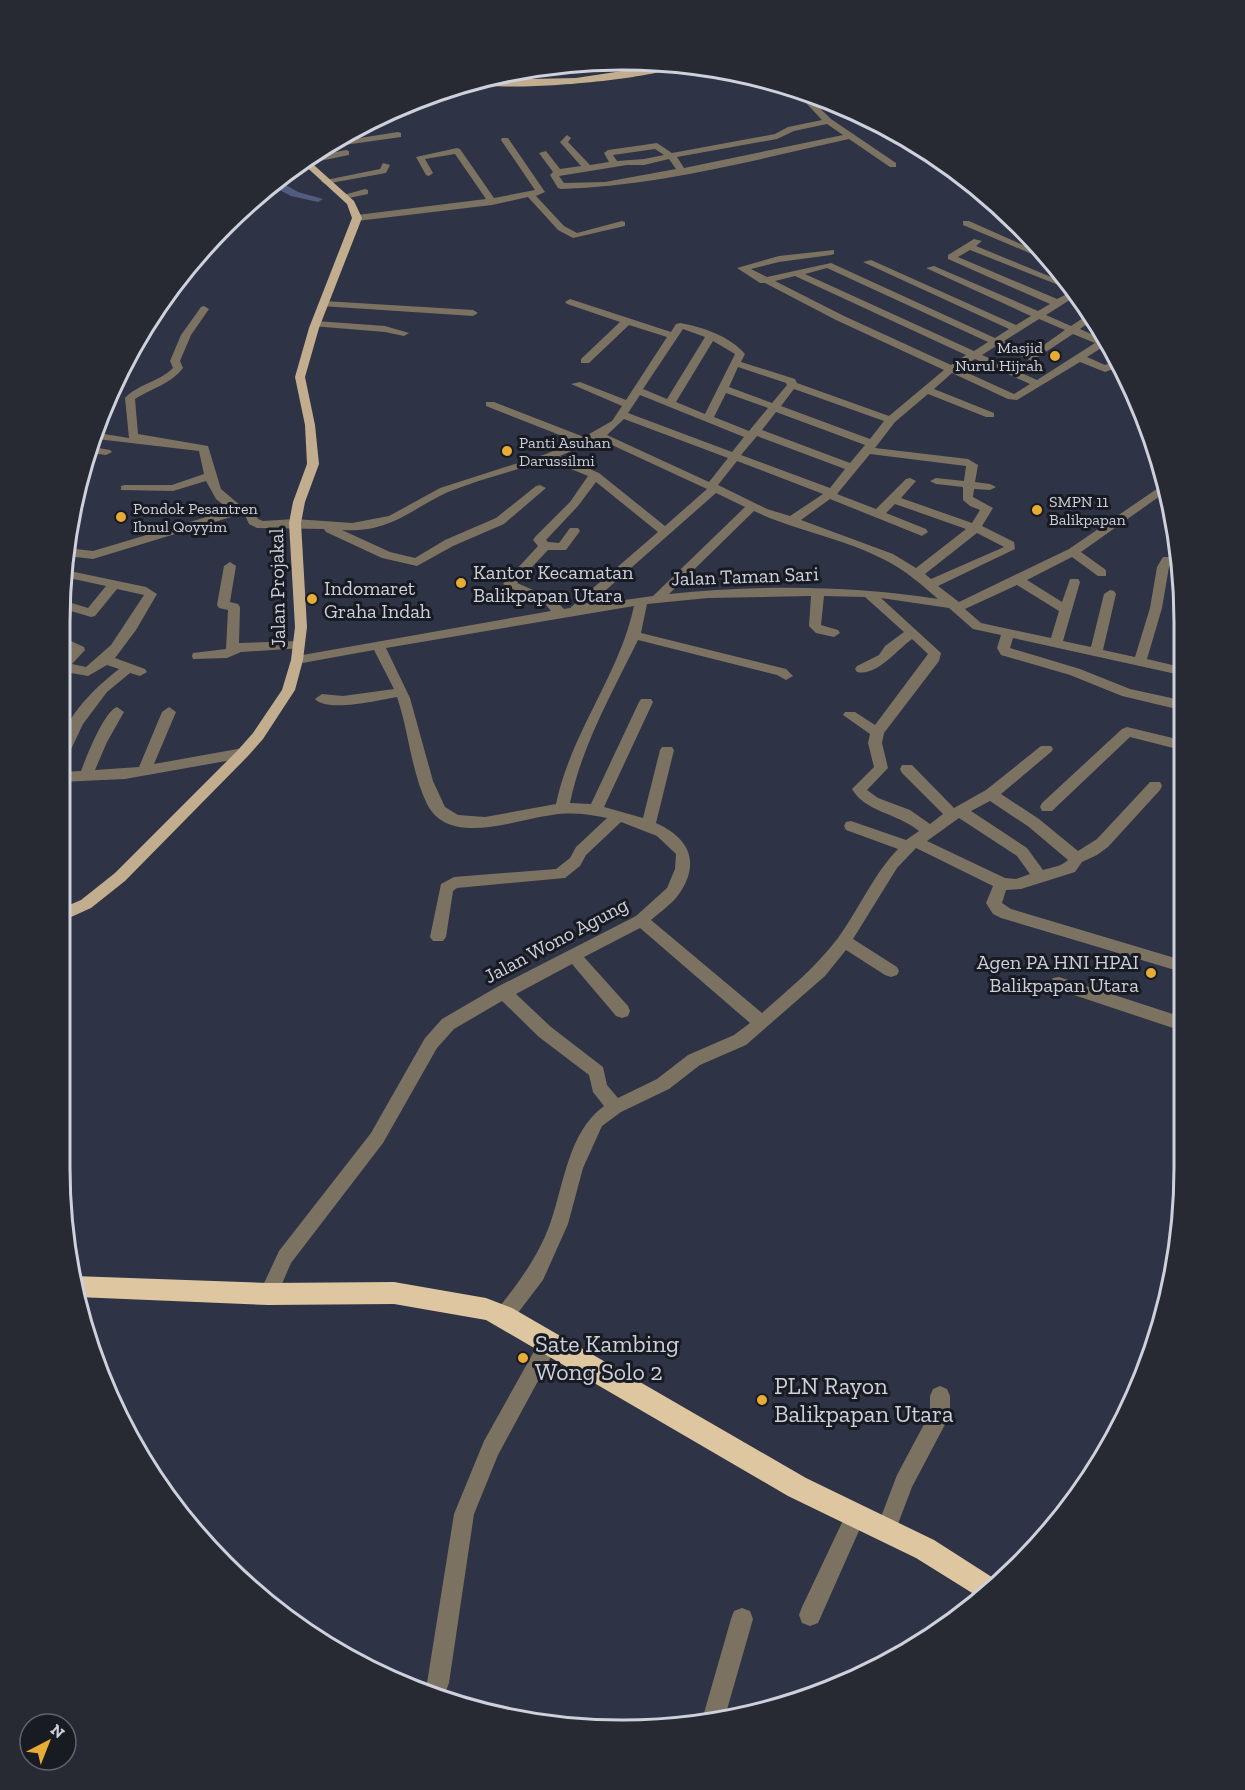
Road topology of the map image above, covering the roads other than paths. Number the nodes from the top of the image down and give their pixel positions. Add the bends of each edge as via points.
1 (643, 71) edge
2 (520, 80) edge
3 (505, 83) edge
4 (519, 84) junction
5 (811, 104) edge
6 (828, 121) junction
7 (398, 135) dead end
8 (850, 136) junction
9 (567, 138) dead end
10 (505, 140) dead end
11 (348, 143) edge
12 (366, 150) dead end
13 (543, 153) dead end
14 (328, 156) edge
15 (670, 156) junction
16 (615, 164) junction
17 (386, 165) dead end
18 (892, 165) dead end
19 (311, 167) edge
20 (588, 168) junction
21 (681, 171) junction
22 (558, 172) junction
23 (429, 173) dead end
24 (325, 181) junction
25 (561, 186) junction
26 (364, 192) dead end
27 (541, 192) junction
28 (530, 194) junction
29 (344, 196) junction
30 (492, 202) junction
31 (357, 218) junction
32 (966, 223) dead end
33 (622, 224) dead end
34 (1005, 242) junction
35 (977, 243) junction
36 (831, 252) dead end
37 (813, 253) junction
38 (1033, 253) edge
39 (868, 262) dead end
40 (828, 265) junction
41 (930, 268) dead end
42 (796, 273) junction
43 (763, 280) junction
44 (1057, 283) edge
45 (888, 292) junction
46 (1068, 297) edge
47 (570, 302) dead end
48 (1057, 303) junction
49 (324, 304) junction
50 (864, 304) junction
51 (204, 309) dead end
52 (473, 313) dead end
53 (1038, 317) junction
54 (840, 318) junction
55 (627, 321) junction
56 (1084, 321) edge
57 (316, 324) junction
58 (1017, 329) junction
59 (1071, 330) junction
60 (404, 333) dead end
61 (674, 336) junction
62 (711, 336) junction
63 (1097, 340) edge
64 (997, 341) junction
65 (1100, 345) edge
66 (974, 355) junction
67 (1079, 358) junction
68 (585, 362) dead end
69 (735, 363) junction
70 (1045, 363) junction
71 (1112, 366) edge
72 (950, 370) junction
73 (576, 384) dead end
74 (1037, 384) junction
75 (792, 385) junction
76 (723, 388) junction
77 (638, 390) junction
78 (926, 390) junction
79 (671, 402) junction
80 (490, 404) dead end
81 (774, 408) junction
82 (626, 410) junction
83 (990, 415) dead end
84 (708, 418) junction
85 (891, 420) junction
86 (753, 433) junction
87 (598, 435) junction
88 (103, 437) edge
89 (584, 441) junction
90 (168, 444) junction
91 (870, 447) junction
92 (98, 451) edge
93 (106, 452) dead end
94 (550, 456) junction
95 (735, 458) junction
96 (852, 468) junction
97 (595, 475) junction
98 (209, 476) junction
99 (910, 481) dead end
100 (936, 481) dead end
101 (970, 483) junction
102 (713, 487) junction
103 (990, 487) dead end
104 (125, 488) dead end
105 (540, 488) dead end
106 (1159, 492) edge
107 (830, 494) junction
108 (893, 499) junction
109 (752, 507) junction
110 (239, 510) junction
111 (878, 514) junction
112 (791, 521) junction
113 (294, 523) junction
114 (325, 526) junction
115 (975, 528) junction
116 (574, 531) dead end
117 (664, 531) junction
118 (922, 532) dead end
119 (545, 546) junction
120 (1073, 552) junction
121 (75, 554) edge
122 (80, 555) junction
123 (1171, 560) edge
124 (74, 564) edge
125 (230, 566) dead end
126 (1102, 573) dead end
127 (917, 574) junction
128 (73, 578) edge
129 (1018, 580) junction
130 (1074, 582) dead end
131 (929, 585) junction
132 (113, 586) junction
133 (818, 592) junction
134 (869, 594) junction
135 (1110, 594) dead end
136 (657, 599) junction
137 (641, 601) junction
138 (955, 606) junction
139 (71, 607) edge
140 (1065, 609) junction
141 (567, 613) junction
142 (834, 633) dead end
143 (912, 633) junction
144 (1008, 633) junction
145 (634, 635) junction
146 (1056, 642) junction
147 (71, 645) edge
148 (298, 645) junction
149 (378, 646) junction
150 (236, 650) junction
151 (1096, 652) junction
152 (198, 656) dead end
153 (71, 658) edge
154 (105, 659) junction
155 (297, 660) junction
156 (1140, 661) junction
157 (1174, 668) edge
158 (71, 669) edge
159 (862, 669) dead end
160 (786, 676) dead end
161 (400, 692) junction
162 (322, 699) dead end
163 (646, 702) dead end
164 (1174, 704) edge
165 (117, 712) dead end
166 (169, 712) dead end
167 (850, 715) dead end
168 (877, 732) junction
169 (71, 735) edge
170 (1174, 743) edge
171 (1046, 749) dead end
172 (667, 750) dead end
173 (243, 753) junction
174 (907, 769) dead end
175 (144, 770) junction
176 (71, 777) edge
177 (85, 777) junction
178 (1155, 786) dead end
179 (991, 794) junction
180 (562, 807) junction
181 (1047, 807) dead end
182 (597, 809) junction
183 (956, 813) junction
184 (619, 815) junction
185 (648, 825) junction
186 (851, 826) dead end
187 (929, 831) junction
188 (912, 844) junction
189 (1076, 858) junction
190 (1039, 876) junction
191 (1001, 884) junction
192 (71, 911) edge
193 (641, 920) junction
194 (438, 937) dead end
195 (843, 941) junction
196 (573, 955) junction
197 (1174, 964) edge
198 (891, 971) dead end
199 (1059, 982) dead end
200 (503, 992) junction
201 (622, 1011) dead end
202 (1174, 1021) edge
203 (762, 1023) junction
204 (615, 1107) junction
205 (84, 1286) edge
206 (268, 1294) junction
207 (504, 1316) junction
208 (549, 1344) junction
209 (940, 1396) dead end
210 (855, 1517) junction
211 (886, 1530) junction
212 (983, 1585) edge
213 (810, 1616) dead end
214 (742, 1619) dead end
215 (438, 1683) dead end
216 (715, 1711) edge

1 - 4 main road via 610,78
2 - 4 street
3 - 4 main road
5 - 6 street
6 - 8 street
6 - 15 street via 777,136
7 - 11 street
8 - 18 street
8 - 21 street
9 - 20 street via 564,142
10 - 27 street
12 - 14 street
13 - 22 street
15 - 16 street
15 - 16 street via 657,146 608,153
15 - 21 street
16 - 20 street
17 - 24 street via 383,171
19 - 24 main road
20 - 22 street
21 - 25 street via 605,185
22 - 25 street via 554,175
23 - 30 street via 420,157 458,151
24 - 29 main road
25 - 27 street
26 - 29 street
27 - 28 street
28 - 30 street
28 - 33 street via 561,228 576,236
29 - 31 main road
30 - 31 street
31 - 49 main road, Jalan Projakal
32 - 34 street
34 - 35 street
34 - 38 street
35 - 44 street
35 - 48 street via 951,256
36 - 37 street
37 - 40 street
37 - 43 street via 742,268
39 - 58 street
40 - 42 street
40 - 45 street
41 - 53 street
42 - 43 street
42 - 50 street
43 - 54 street
45 - 50 street
45 - 64 street
46 - 48 street
47 - 55 street
48 - 53 street
49 - 52 street
49 - 57 main road, Jalan Projakal
50 - 54 street
50 - 66 street
51 - 90 street via 179,350 176,372 130,398 135,437
53 - 58 street
53 - 59 street
54 - 72 street
55 - 61 street
55 - 68 street
56 - 59 street
57 - 60 street
57 - 113 main road, Jalan Projakal via 300,377 313,464
58 - 64 street
59 - 63 street
59 - 70 street
61 - 62 street via 683,325
61 - 77 street
62 - 69 street via 738,350
62 - 79 street
64 - 66 street
64 - 70 street
65 - 67 street
66 - 72 street
66 - 74 street
67 - 70 street
67 - 71 street via 1105,369
69 - 75 street via 791,381
69 - 76 street
70 - 74 street
72 - 74 street via 1012,397
72 - 78 street
73 - 82 street
75 - 81 street
75 - 85 street
76 - 81 street
76 - 84 street
77 - 79 street
77 - 82 street
78 - 83 street
78 - 85 street
79 - 84 street
80 - 89 street
81 - 86 street
81 - 91 street
82 - 87 street via 612,427
82 - 95 street
84 - 86 street
85 - 91 street
86 - 95 street
86 - 96 street
87 - 89 street
87 - 102 street
88 - 90 street
89 - 94 street
90 - 98 street via 204,448
91 - 96 street
91 - 101 street via 968,462 972,467
92 - 93 street
94 - 97 street
94 - 114 street via 444,490 393,519 352,527
95 - 102 street
95 - 107 street
96 - 107 street
97 - 117 street
97 - 119 street via 574,504 539,540
98 - 104 street via 173,488
98 - 110 street via 217,494
99 - 108 street
100 - 101 street
101 - 103 street
101 - 115 street via 968,501 987,508
102 - 109 street
102 - 117 street
105 - 114 street via 500,521 417,562 386,555
106 - 120 street, Jalan Taman Sari
107 - 111 street
107 - 112 street
108 - 111 street
108 - 115 street
109 - 112 street
109 - 136 street
110 - 113 street via 248,508 253,521 261,525
110 - 122 street via 104,552
111 - 118 street
112 - 127 street via 889,557
113 - 114 street
113 - 148 main road, Jalan Projakal via 301,627
115 - 127 street
115 - 131 street via 1008,542 1009,549
116 - 119 street via 562,547
117 - 141 street
119 - 141 street via 509,584
120 - 126 street
120 - 129 street, Jalan Taman Sari
121 - 122 street
122 - 124 street
123 - 156 street via 1163,567
125 - 150 street via 223,605 234,608 231,646
127 - 131 street
128 - 132 street
129 - 138 street, Jalan Taman Sari
129 - 140 street
130 - 140 street
131 - 138 street
132 - 139 street via 91,613
132 - 154 street via 151,594
133 - 134 street, Jalan Taman Sari
133 - 136 street, Jalan Taman Sari
133 - 142 street via 815,626
134 - 138 street, Jalan Taman Sari
134 - 143 street
135 - 151 street
136 - 137 street, Jalan Taman Sari
137 - 141 street, Jalan Taman Sari
137 - 145 street
138 - 144 street via 977,626
140 - 146 street
141 - 149 street, Jalan Taman Sari
143 - 159 street via 884,658
143 - 168 street via 933,650 934,658
144 - 146 street
144 - 164 street via 1003,648 1006,652 1075,672 1126,693
145 - 160 street
145 - 180 street via 580,746
146 - 151 street
147 - 153 street via 79,651
148 - 150 street
148 - 155 main road, Jalan Projakal
149 - 155 street, Jalan Taman Sari
149 - 161 street, Jalan Wono Agung via 391,665
150 - 152 street
151 - 156 street
154 - 158 street via 88,672
154 - 169 street via 134,670 102,689
155 - 173 main road, Jalan Projakal via 288,690
156 - 157 street
161 - 162 street via 343,701
161 - 180 street, Jalan Wono Agung via 411,717 430,796 439,810 472,823 507,820
163 - 182 street
165 - 177 street
166 - 175 street
167 - 168 street
168 - 187 street via 875,743 881,768 859,789 860,793 903,813
170 - 181 street via 1127,732
171 - 179 street
172 - 185 street
173 - 175 street
173 - 192 main road, Jalan Projakal via 120,877
174 - 183 street
175 - 177 street
176 - 177 street
178 - 189 street via 1121,820 1105,843 1091,854
179 - 183 street
179 - 189 street
180 - 182 street, Jalan Wono Agung
182 - 184 street, Jalan Wono Agung
183 - 187 street
183 - 190 street via 1022,852
184 - 185 street, Jalan Wono Agung
184 - 194 street via 560,874 454,883 446,888
185 - 193 street, Jalan Wono Agung via 677,845 682,853 682,868 673,891
186 - 188 street
187 - 188 street
188 - 191 street
188 - 195 street via 892,864
189 - 190 street via 1067,870
190 - 191 street via 1014,885
191 - 197 street via 994,903 1006,914
193 - 196 street, Jalan Wono Agung
193 - 203 street
195 - 198 street
195 - 203 street via 819,972
196 - 200 street, Jalan Wono Agung
196 - 201 street
199 - 202 street
200 - 204 street via 545,1032 597,1072 599,1087
200 - 206 street, Jalan Wono Agung via 439,1032 378,1138 285,1257
203 - 204 street via 740,1040 694,1060 663,1084
204 - 207 street via 591,1128 574,1168 559,1224 537,1274
205 - 206 highway
206 - 207 highway via 394,1293 486,1309
207 - 208 highway
208 - 210 highway
208 - 215 street via 495,1440 467,1506
209 - 211 street via 940,1415 904,1482
210 - 211 highway
210 - 213 street
211 - 212 highway
214 - 216 street

